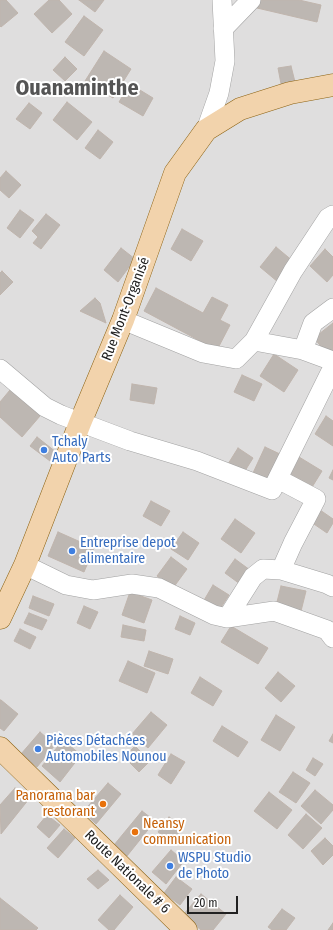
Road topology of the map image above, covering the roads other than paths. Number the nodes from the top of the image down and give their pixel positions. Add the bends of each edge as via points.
1 (222, 0) edge
2 (251, 0) edge
3 (223, 29) junction
4 (333, 85) edge
5 (206, 130) junction
6 (333, 215) edge
7 (333, 308) edge
8 (123, 320) junction
9 (254, 341) junction
10 (303, 350) junction
11 (333, 361) edge
12 (333, 367) edge
13 (0, 369) edge
14 (80, 423) junction
15 (275, 484) junction
16 (24, 565) junction
17 (281, 570) junction
18 (333, 587) edge
19 (0, 618) edge
20 (227, 618) junction
21 (333, 638) edge
22 (0, 748) edge
23 (186, 930) edge

1 - 3 street
2 - 3 street
3 - 5 street via 225,62 219,93
4 - 5 main road, Rue Mont-Organisé via 290,93 240,109
5 - 8 main road, Rue Mont-Organisé via 175,173
6 - 9 street via 328,218 293,271
7 - 10 street via 313,323
8 - 9 street via 203,352 236,359
8 - 14 main road, Rue Mont-Organisé
9 - 10 street
10 - 11 street
12 - 15 street
13 - 14 street via 45,407
14 - 15 street via 130,441
14 - 16 main road, Rue Mont-Organisé
15 - 17 street via 316,499
16 - 19 main road, Rue Mont-Organisé
16 - 20 street via 66,585 93,590 132,584 159,588 214,615
17 - 18 street
17 - 20 street via 263,569 253,577
20 - 21 street via 274,611 327,630
22 - 23 main road, Route Nationale # 6

